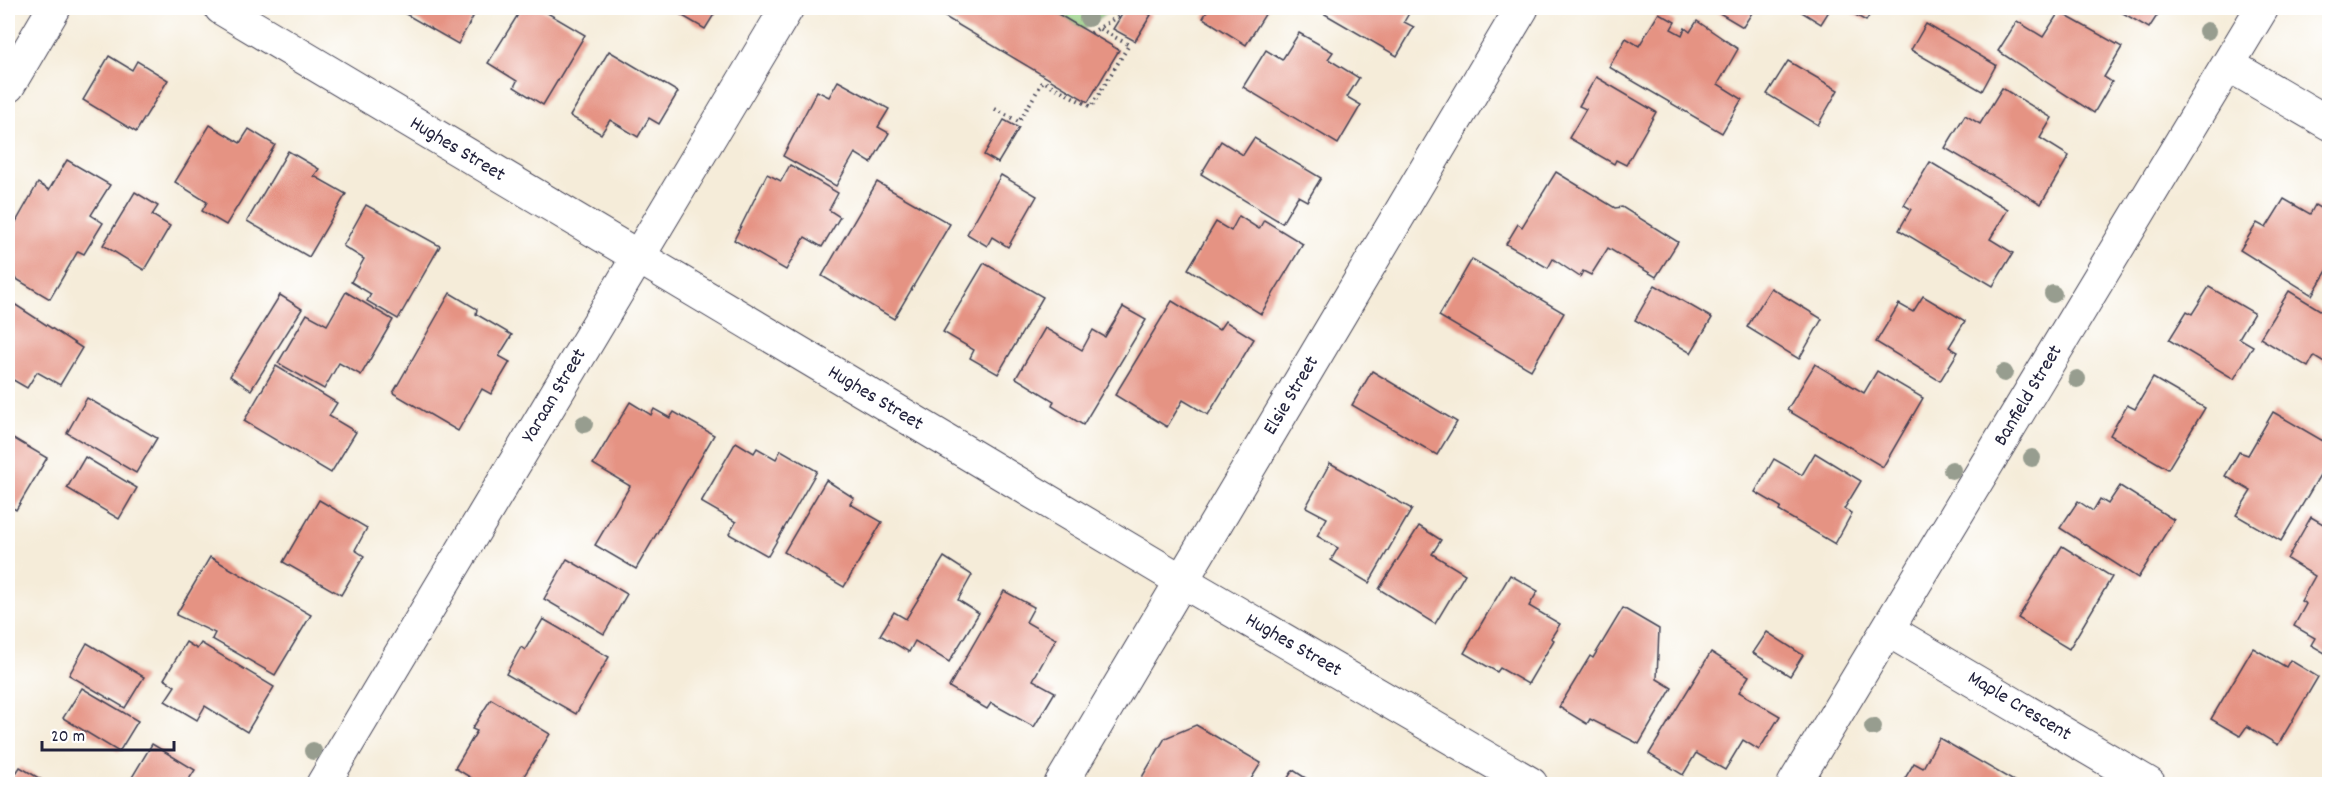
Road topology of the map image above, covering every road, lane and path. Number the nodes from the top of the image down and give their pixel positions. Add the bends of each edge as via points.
1 (54, 8) edge
2 (221, 8) edge
3 (787, 8) edge
4 (934, 8) edge
5 (1122, 8) edge
6 (1522, 8) edge
7 (2262, 8) edge
8 (932, 15) dead end
9 (1098, 28) junction
10 (1091, 33) dead end
11 (2229, 65) junction
12 (8, 86) edge
13 (995, 109) dead end
14 (2330, 124) edge
15 (638, 258) junction
16 (1182, 581) junction
17 (1888, 630) junction
18 (323, 784) edge
19 (1061, 784) edge
20 (1531, 784) edge
21 (1794, 784) edge
22 (2149, 784) edge

1 - 12 street
2 - 15 street, Hughes Street
3 - 15 street, Yaraan Street
4 - 8 path
5 - 9 path via 1116,20
6 - 16 street, Elsie Street
7 - 11 street, Banfield Street
9 - 10 path
9 - 13 path via 1129,45 1091,107 1043,81 1019,122
11 - 14 street
11 - 17 street, Banfield Street
15 - 16 street, Hughes Street
15 - 18 street, Yaraan Street
16 - 19 street, Elsie Street
16 - 20 street, Hughes Street
17 - 21 street, Banfield Street
17 - 22 street, Maple Crescent

